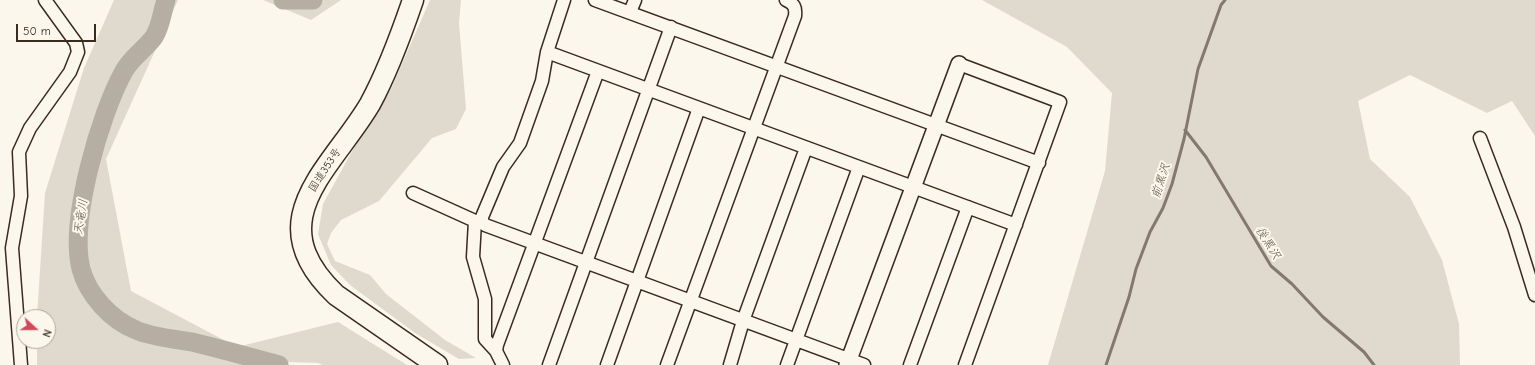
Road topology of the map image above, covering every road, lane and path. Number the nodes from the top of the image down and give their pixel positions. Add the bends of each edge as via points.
1 (413, 0) edge
2 (564, 0) edge
3 (595, 0) edge
4 (635, 0) edge
5 (786, 0) edge
6 (50, 3) edge
7 (630, 12) junction
8 (671, 27) junction
9 (547, 52) junction
10 (959, 64) joint
11 (777, 67) junction
12 (598, 71) junction
13 (648, 89) junction
14 (699, 108) junction
15 (936, 124) junction
16 (753, 128) junction
17 (1480, 138) dead end
18 (806, 148) junction
19 (1039, 163) junction
20 (859, 167) junction
21 (912, 187) junction
22 (413, 193) dead end
23 (968, 207) junction
24 (1016, 225) junction
25 (535, 244) junction
26 (586, 263) junction
27 (638, 282) junction
28 (1535, 295) edge
29 (690, 301) junction
30 (743, 321) junction
31 (795, 339) junction
32 (496, 351) junction
33 (848, 362) edge
34 (21, 365) edge
35 (437, 365) edge
36 (503, 365) edge
37 (549, 365) edge
38 (607, 365) edge
39 (667, 365) edge
40 (730, 365) edge
41 (787, 365) edge
42 (864, 365) edge
43 (910, 365) edge
44 (965, 365) edge

1 - 35 highway, 国道353号 via 370,104 326,165 308,196 301,221 301,235 307,256 323,283 336,295
2 - 9 street
3 - 7 street
4 - 7 street
5 - 11 street via 796,9
6 - 34 street via 76,43 78,52 70,72 30,128 20,152 21,196 12,248
7 - 8 street
8 - 11 street
8 - 13 street
9 - 12 street
9 - 25 street via 542,81 520,143 503,167 482,221 488,227
10 - 15 street
10 - 19 street via 1060,102
11 - 15 street
11 - 16 street
12 - 13 street
12 - 25 street
13 - 14 street
13 - 26 street
14 - 16 street
14 - 27 street
15 - 19 street
15 - 21 street
16 - 18 street
16 - 29 street
17 - 28 street via 1514,227
18 - 20 street
18 - 30 street
19 - 24 street
20 - 21 street
20 - 31 street
21 - 23 street
21 - 33 street
22 - 32 street via 474,221 473,257 485,299 485,339
23 - 24 street
23 - 43 street
24 - 44 street
25 - 26 street
25 - 32 street
26 - 27 street
26 - 37 street
27 - 29 street
27 - 38 street
29 - 30 street
29 - 39 street
30 - 31 street
30 - 40 street
31 - 33 street
31 - 41 street
32 - 36 street
33 - 42 street

